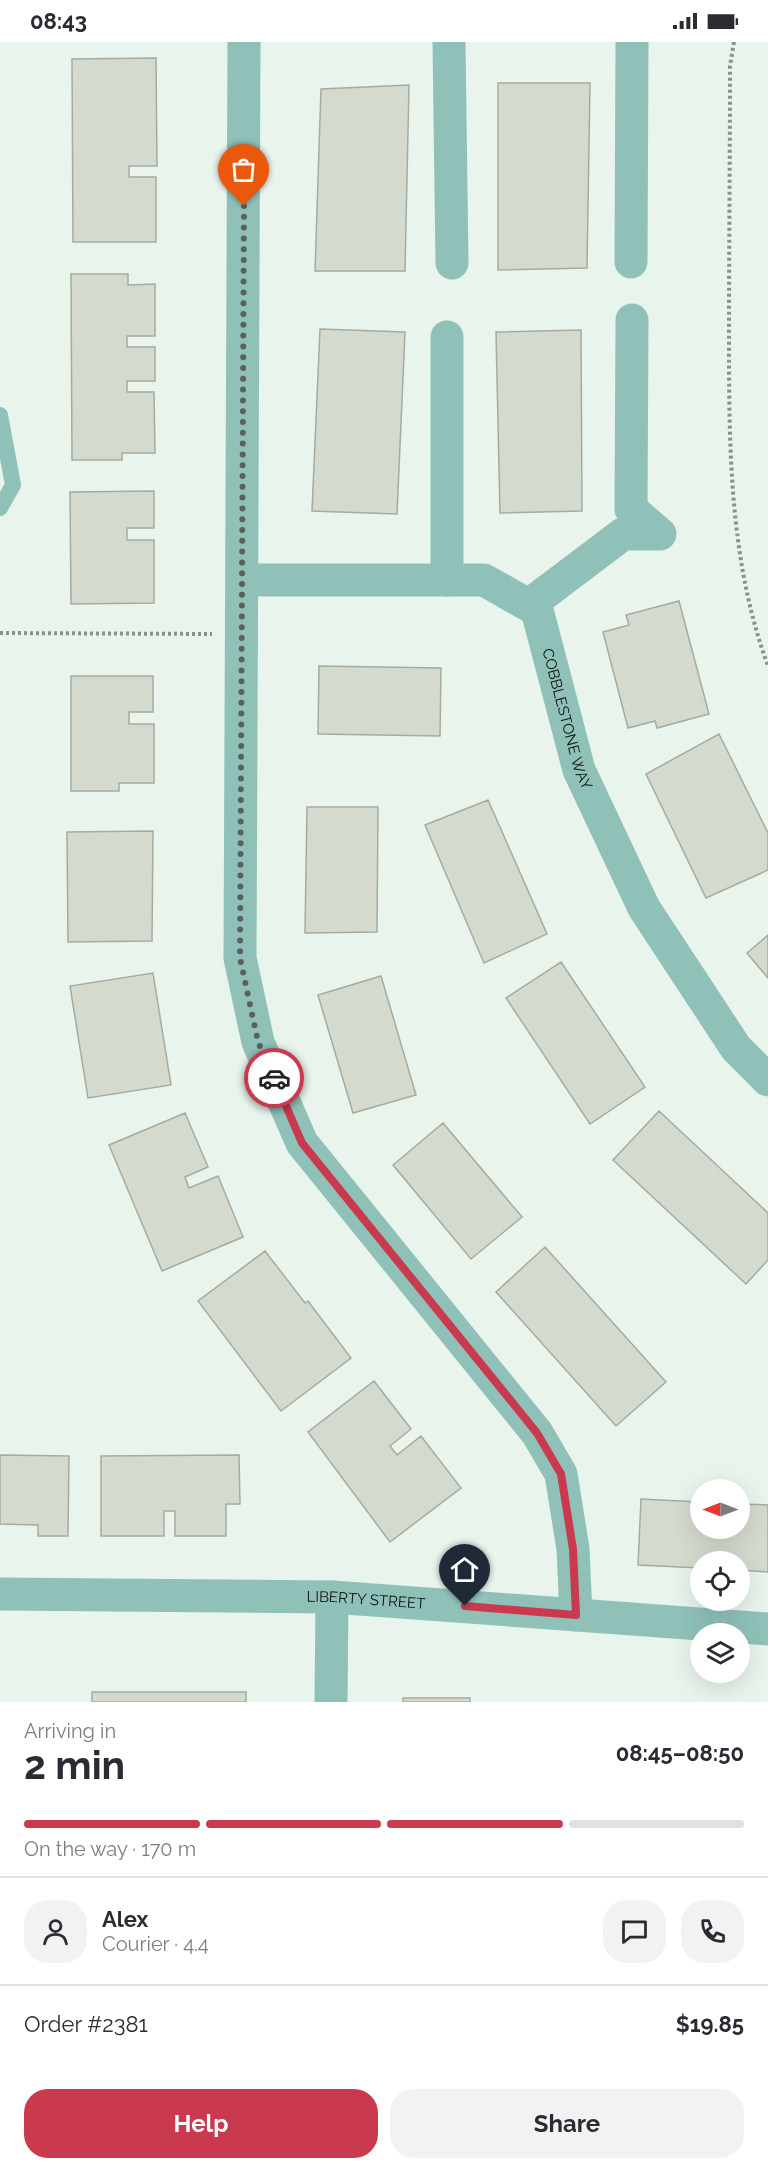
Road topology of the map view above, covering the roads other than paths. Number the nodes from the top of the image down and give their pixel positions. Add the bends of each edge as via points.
1 (244, 42) edge
2 (449, 42) edge
3 (632, 42) edge
4 (631, 262) dead end
5 (452, 263) dead end
6 (632, 320) dead end
7 (447, 338) dead end
8 (0, 415) edge
9 (0, 508) edge
10 (242, 580) junction
11 (447, 580) junction
12 (529, 605) junction
13 (768, 1080) edge
14 (0, 1594) edge
15 (332, 1597) junction
16 (576, 1615) junction
17 (768, 1629) edge
18 (332, 1702) edge

1 - 10 street
2 - 5 street
3 - 4 street
6 - 12 street via 631,509 660,534 623,534
7 - 11 street
8 - 9 lane via 13,485
10 - 11 street
10 - 16 street via 240,958 258,1042 302,1143 537,1433 561,1474 573,1549
11 - 12 street via 484,580
12 - 13 street, COBBLESTONE WAY via 537,610 579,770 644,908 736,1048
14 - 15 street, LIBERTY STREET
15 - 16 street, LIBERTY STREET
15 - 18 street
16 - 17 street, LIBERTY STREET

